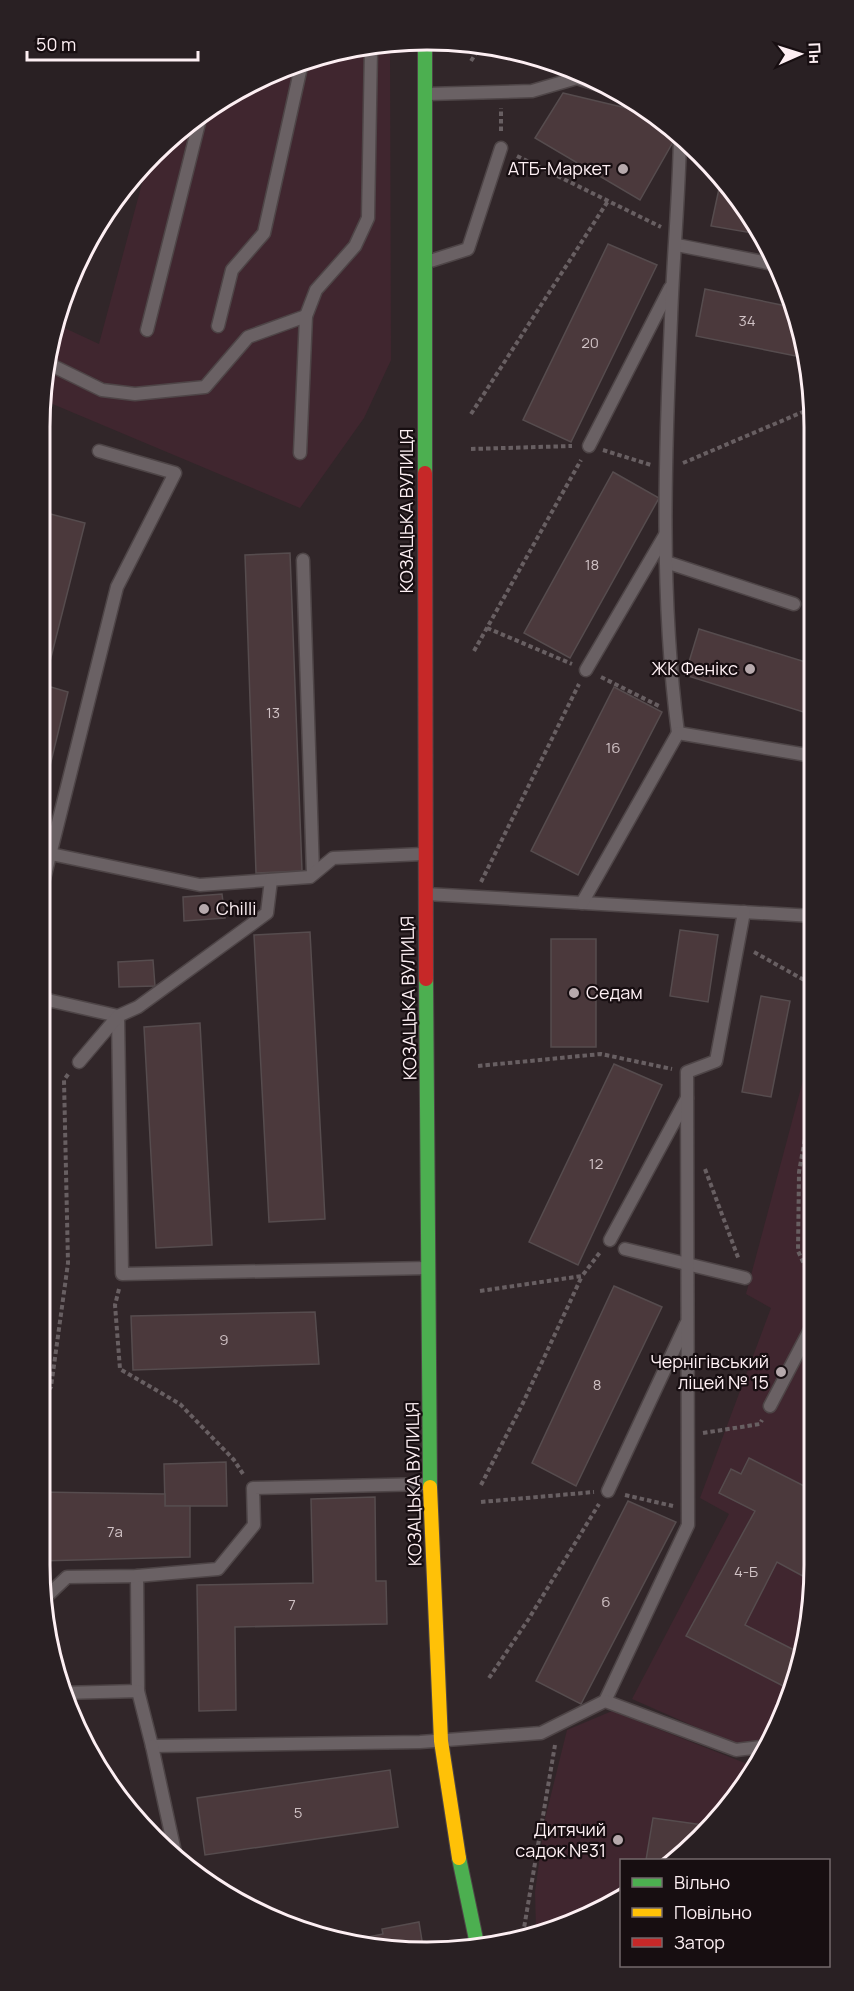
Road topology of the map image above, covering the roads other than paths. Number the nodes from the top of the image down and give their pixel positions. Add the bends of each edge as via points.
1 (425, 50) edge
2 (371, 54) edge
3 (300, 72) edge
4 (572, 78) edge
5 (425, 94) junction
6 (198, 127) edge
7 (680, 147) edge
8 (501, 148) road end
9 (677, 240) junction
10 (766, 261) edge
11 (426, 262) junction
12 (673, 281) junction
13 (306, 316) junction
14 (218, 326) dead end
15 (147, 330) dead end
16 (55, 367) edge
17 (589, 446) road end
18 (99, 451) dead end
19 (300, 453) dead end
20 (666, 534) junction
21 (303, 560) dead end
22 (666, 562) junction
23 (794, 604) dead end
24 (585, 670) road end
25 (678, 733) junction
26 (804, 754) edge
27 (51, 854) junction
28 (425, 854) junction
29 (50, 858) edge
30 (313, 874) junction
31 (271, 880) junction
32 (425, 894) junction
33 (582, 903) junction
34 (744, 912) junction
35 (804, 915) edge
36 (50, 1001) edge
37 (118, 1016) junction
38 (79, 1062) road end
39 (687, 1097) junction
40 (610, 1240) road end
41 (625, 1249) dead end
42 (687, 1264) junction
43 (429, 1268) junction
44 (745, 1278) road end
45 (688, 1320) junction
46 (804, 1341) edge
47 (770, 1406) road end
48 (430, 1484) junction
49 (608, 1491) road end
50 (137, 1576) junction
51 (50, 1593) edge
52 (138, 1691) junction
53 (73, 1693) edge
54 (605, 1701) junction
55 (441, 1741) junction
56 (152, 1746) junction
57 (757, 1747) edge
58 (173, 1843) edge
59 (476, 1938) edge

1 - 5 main road, КОЗАЦЬКА ВУЛИЦЯ
2 - 13 lane via 369,218 355,246 316,290
3 - 14 lane via 264,233 232,270
4 - 5 lane via 531,91
5 - 11 main road, КОЗАЦЬКА ВУЛИЦЯ
6 - 15 lane
7 - 9 lane
8 - 11 lane via 468,249
9 - 10 lane
9 - 12 lane
11 - 28 main road, КОЗАЦЬКА ВУЛИЦЯ
12 - 17 lane
12 - 20 lane
13 - 16 lane via 248,337 205,387 135,394 102,390
13 - 19 lane
18 - 27 lane via 176,473 117,587
20 - 22 lane
20 - 24 lane
21 - 30 lane
22 - 23 lane
22 - 25 lane
25 - 26 lane
25 - 33 lane
27 - 29 lane
27 - 31 lane via 200,885
28 - 30 lane via 333,858
28 - 32 main road, КОЗАЦЬКА ВУЛИЦЯ
30 - 31 lane
31 - 37 lane via 267,913 138,1007
32 - 33 lane
32 - 43 main road, КОЗАЦЬКА ВУЛИЦЯ
33 - 34 lane
34 - 35 lane
34 - 39 lane via 716,1061 687,1072
36 - 37 lane
37 - 38 lane
37 - 43 lane via 122,1274
39 - 40 lane
39 - 42 lane
41 - 42 lane
42 - 44 lane
42 - 45 lane
43 - 48 main road, КОЗАЦЬКА ВУЛИЦЯ
45 - 49 lane
45 - 54 lane via 688,1525
46 - 47 lane
48 - 50 lane via 253,1488 254,1525 218,1569
48 - 55 main road, КОЗАЦЬКА ВУЛИЦЯ
50 - 51 lane via 68,1577
50 - 52 lane
52 - 53 lane
52 - 56 lane
54 - 55 lane via 541,1733
54 - 57 lane via 736,1750
55 - 56 lane
55 - 59 main road, КОЗАЦЬКА ВУЛИЦЯ via 454,1834
56 - 58 lane

